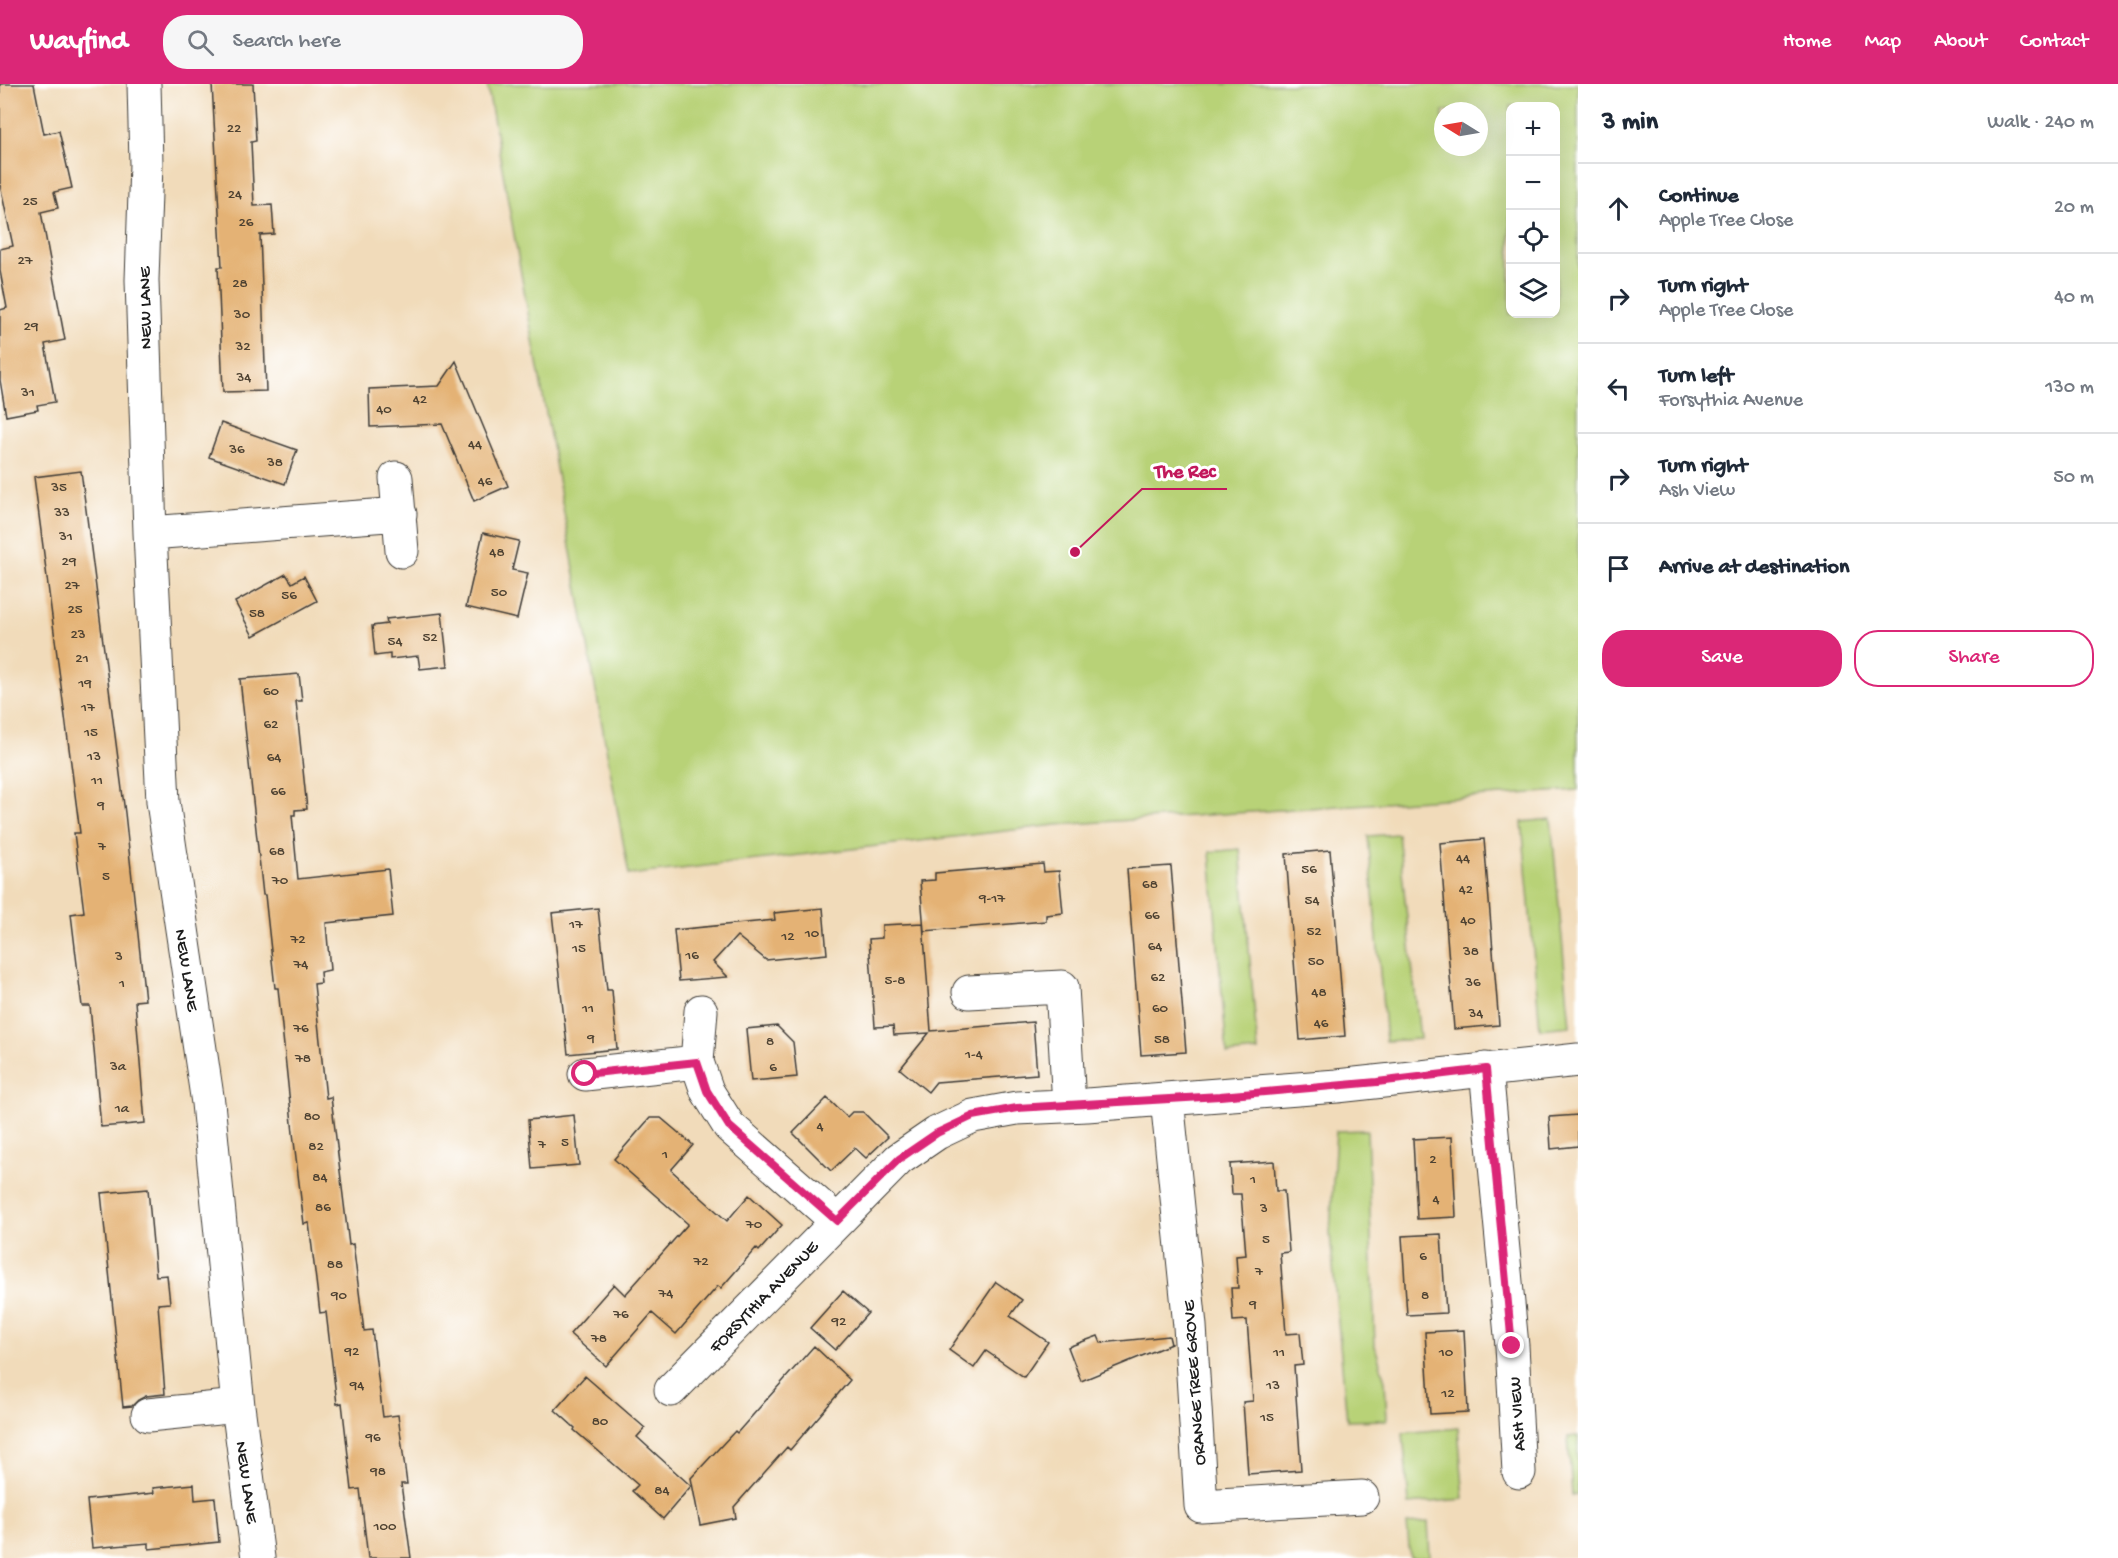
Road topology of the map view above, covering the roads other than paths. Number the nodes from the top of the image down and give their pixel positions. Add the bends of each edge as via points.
1 (144, 84) edge
2 (396, 478) dead end
3 (399, 514) junction
4 (150, 533) junction
5 (402, 551) dead end
6 (969, 992) dead end
7 (701, 1011) dead end
8 (1578, 1060) edge
9 (697, 1062) junction
10 (1486, 1069) junction
11 (585, 1074) dead end
12 (1167, 1099) junction
13 (1069, 1105) junction
14 (837, 1221) junction
15 (671, 1390) dead end
16 (238, 1406) junction
17 (148, 1415) dead end
18 (1520, 1472) dead end
19 (1362, 1497) dead end
20 (258, 1558) edge

1 - 4 street, NEW LANE via 142,280
2 - 3 street
3 - 4 street
3 - 5 street
4 - 16 street, NEW LANE via 163,802 208,1103
6 - 13 street via 1062,987
7 - 9 street
8 - 10 street, FORSYTHIA AVENUE
9 - 11 street
9 - 14 street via 707,1091 729,1126
10 - 12 street, FORSYTHIA AVENUE
10 - 18 street, ASH VIEW
12 - 13 street, FORSYTHIA AVENUE
12 - 19 street, ORANGE TREE GROVE via 1190,1326 1201,1506
13 - 14 street, FORSYTHIA AVENUE via 973,1116 937,1133 899,1159
14 - 15 street, FORSYTHIA AVENUE
16 - 17 street
16 - 20 street, NEW LANE

